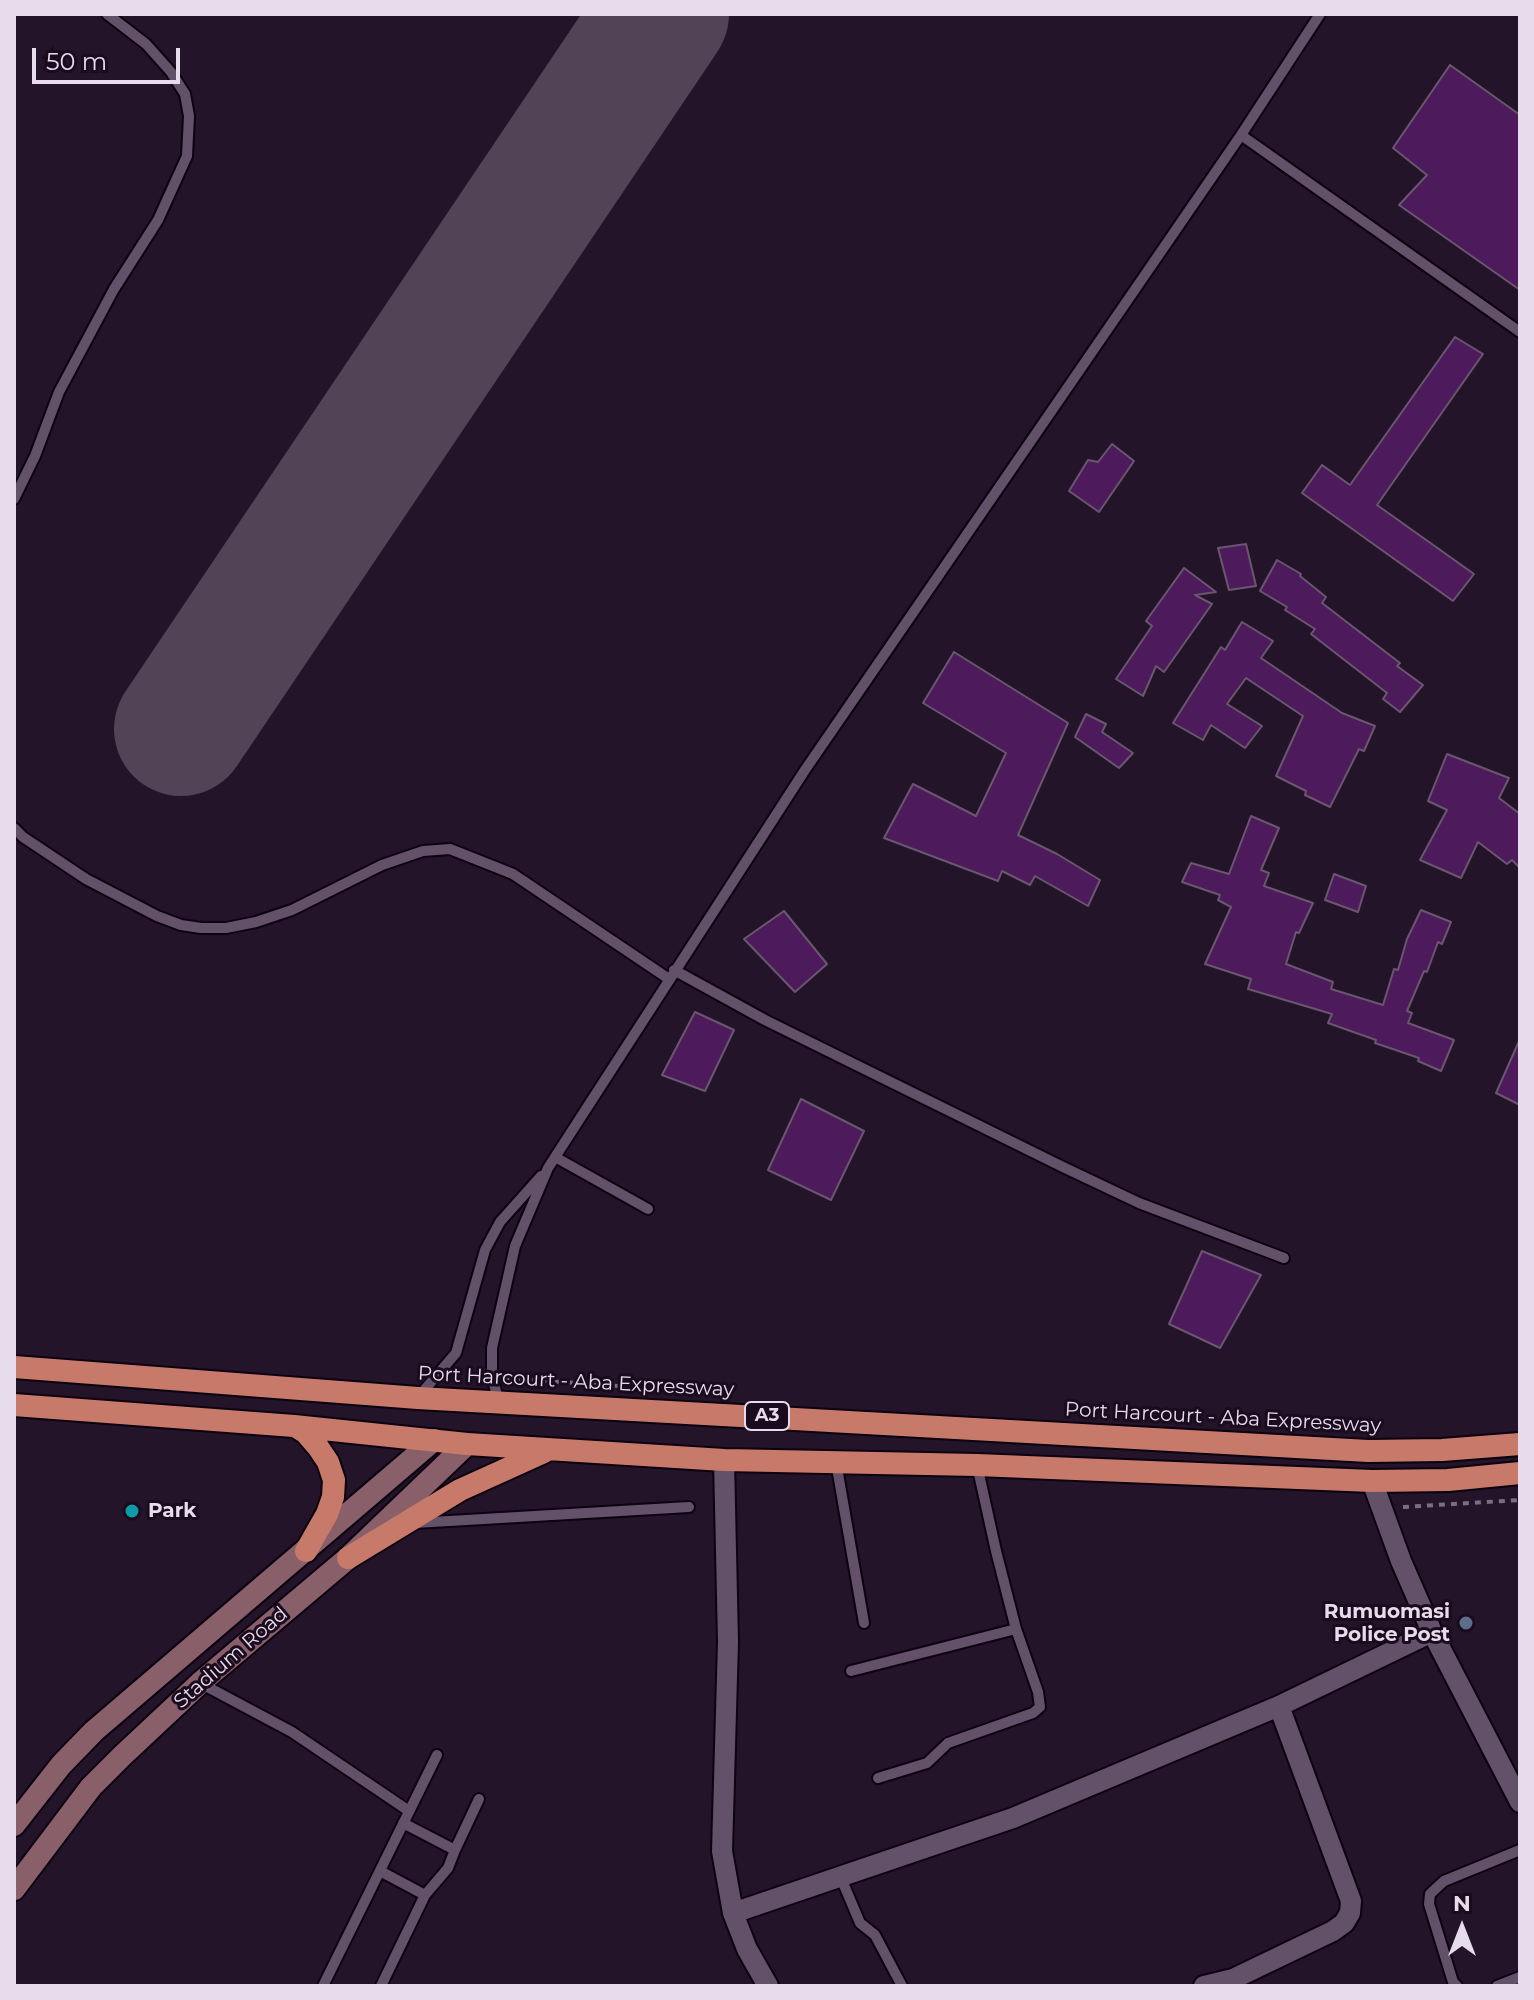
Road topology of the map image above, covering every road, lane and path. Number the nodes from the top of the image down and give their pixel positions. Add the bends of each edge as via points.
1 (107, 14) edge
2 (1320, 14) edge
3 (1241, 135) junction
4 (1520, 332) edge
5 (14, 499) edge
6 (14, 828) edge
7 (671, 974) junction
8 (555, 1157) junction
9 (548, 1168) junction
10 (648, 1209) dead end
11 (1284, 1258) dead end
12 (14, 1367) edge
13 (418, 1398) junction
14 (499, 1401) junction
15 (14, 1405) edge
16 (294, 1426) junction
17 (434, 1440) junction
18 (467, 1444) junction
19 (1520, 1444) edge
20 (552, 1449) junction
21 (724, 1460) junction
22 (836, 1462) junction
23 (977, 1465) junction
24 (1520, 1473) edge
25 (1372, 1481) junction
26 (1520, 1500) edge
27 (689, 1507) dead end
28 (1384, 1508) junction
29 (405, 1524) junction
30 (306, 1551) junction
31 (348, 1558) junction
32 (864, 1623) dead end
33 (1016, 1629) junction
34 (1432, 1632) junction
35 (851, 1671) dead end
36 (200, 1683) junction
37 (1279, 1706) junction
38 (437, 1755) dead end
39 (878, 1778) dead end
40 (479, 1799) dead end
41 (1520, 1802) edge
42 (409, 1811) junction
43 (403, 1823) junction
44 (14, 1825) edge
45 (455, 1850) junction
46 (1520, 1850) edge
47 (380, 1871) junction
48 (841, 1878) junction
49 (14, 1889) edge
50 (425, 1895) junction
51 (733, 1913) junction
52 (1520, 1977) edge
53 (323, 1986) edge
54 (381, 1986) edge
55 (768, 1986) edge
56 (902, 1986) edge
57 (1204, 1986) edge
58 (1457, 1986) edge
59 (1497, 1986) edge

1 - 5 lane via 146,44 185,94 187,156 158,220 59,392
2 - 3 lane
3 - 4 lane
3 - 7 lane via 927,589
6 - 7 lane via 86,879 157,916 201,928 256,922 382,865 423,851 450,849 513,874
7 - 8 lane
7 - 11 lane via 1139,1203
8 - 9 lane
8 - 10 lane
9 - 13 lane via 500,1222 485,1250 456,1353
9 - 14 lane via 515,1246 492,1348
12 - 13 highway, Port Harcourt - Aba Expressway / A3
13 - 14 highway, Port Harcourt - Aba Expressway / A3
14 - 19 highway, Port Harcourt - Aba Expressway / A3 via 1368,1451
15 - 16 highway
16 - 17 highway
16 - 30 highway via 318,1447 334,1480 327,1514
17 - 18 highway
17 - 30 main road, Stadium Road
18 - 20 highway
18 - 31 main road, Stadium Road
20 - 21 highway
20 - 29 highway via 460,1490
21 - 22 highway
21 - 51 street via 728,1642 722,1851
22 - 23 highway
22 - 32 lane
23 - 25 highway
23 - 33 lane
24 - 25 highway
25 - 28 street
26 - 28 path
27 - 29 lane
28 - 34 street
29 - 31 highway
30 - 44 main road, Stadium Road via 94,1731
31 - 36 main road, Stadium Road
33 - 35 lane
33 - 39 lane via 1040,1707 948,1743 927,1763
34 - 37 street
34 - 41 street
36 - 42 lane via 292,1732
36 - 49 main road, Stadium Road via 91,1787
37 - 48 street via 1013,1818
37 - 57 street via 1351,1901 1350,1913 1333,1931 1233,1979
38 - 42 lane
40 - 45 lane
42 - 43 lane
43 - 45 lane
43 - 47 lane
45 - 50 lane via 448,1868
46 - 58 lane via 1444,1881 1430,1894
47 - 50 lane
47 - 53 lane
48 - 51 street
48 - 56 lane via 860,1923 875,1935
50 - 54 lane
51 - 55 street
52 - 59 lane

